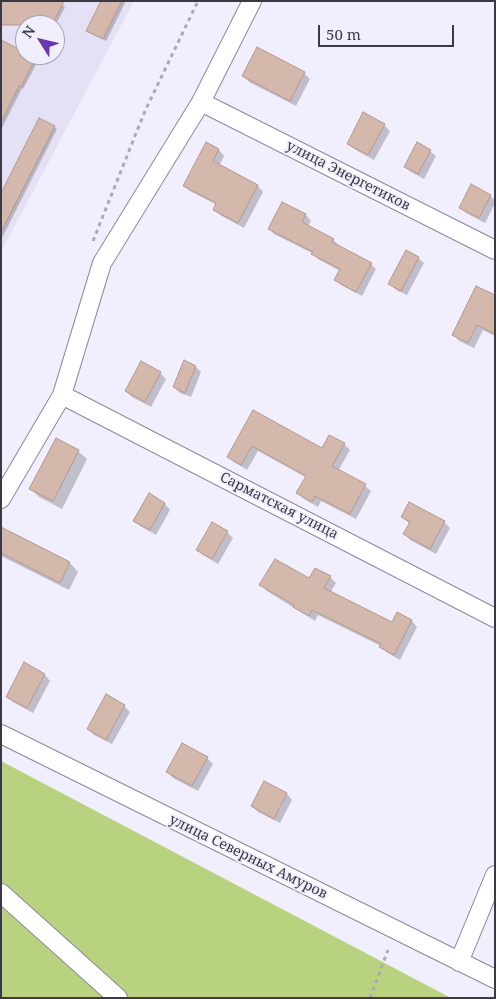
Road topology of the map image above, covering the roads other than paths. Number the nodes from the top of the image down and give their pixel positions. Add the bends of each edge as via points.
1 (252, 1) edge
2 (200, 102) junction
3 (495, 250) edge
4 (62, 394) junction
5 (1, 499) edge
6 (495, 618) edge
7 (1, 734) edge
8 (495, 875) edge
9 (1, 893) edge
10 (459, 962) junction
11 (495, 979) edge
12 (118, 998) edge

1 - 2 street
2 - 3 street, улица Энергетиков
2 - 4 street via 102,263
4 - 5 street
4 - 6 street, Сарматская улица
7 - 10 street, улица Северных Амуров
8 - 10 street
9 - 12 street
10 - 11 street, улица Северных Амуров

